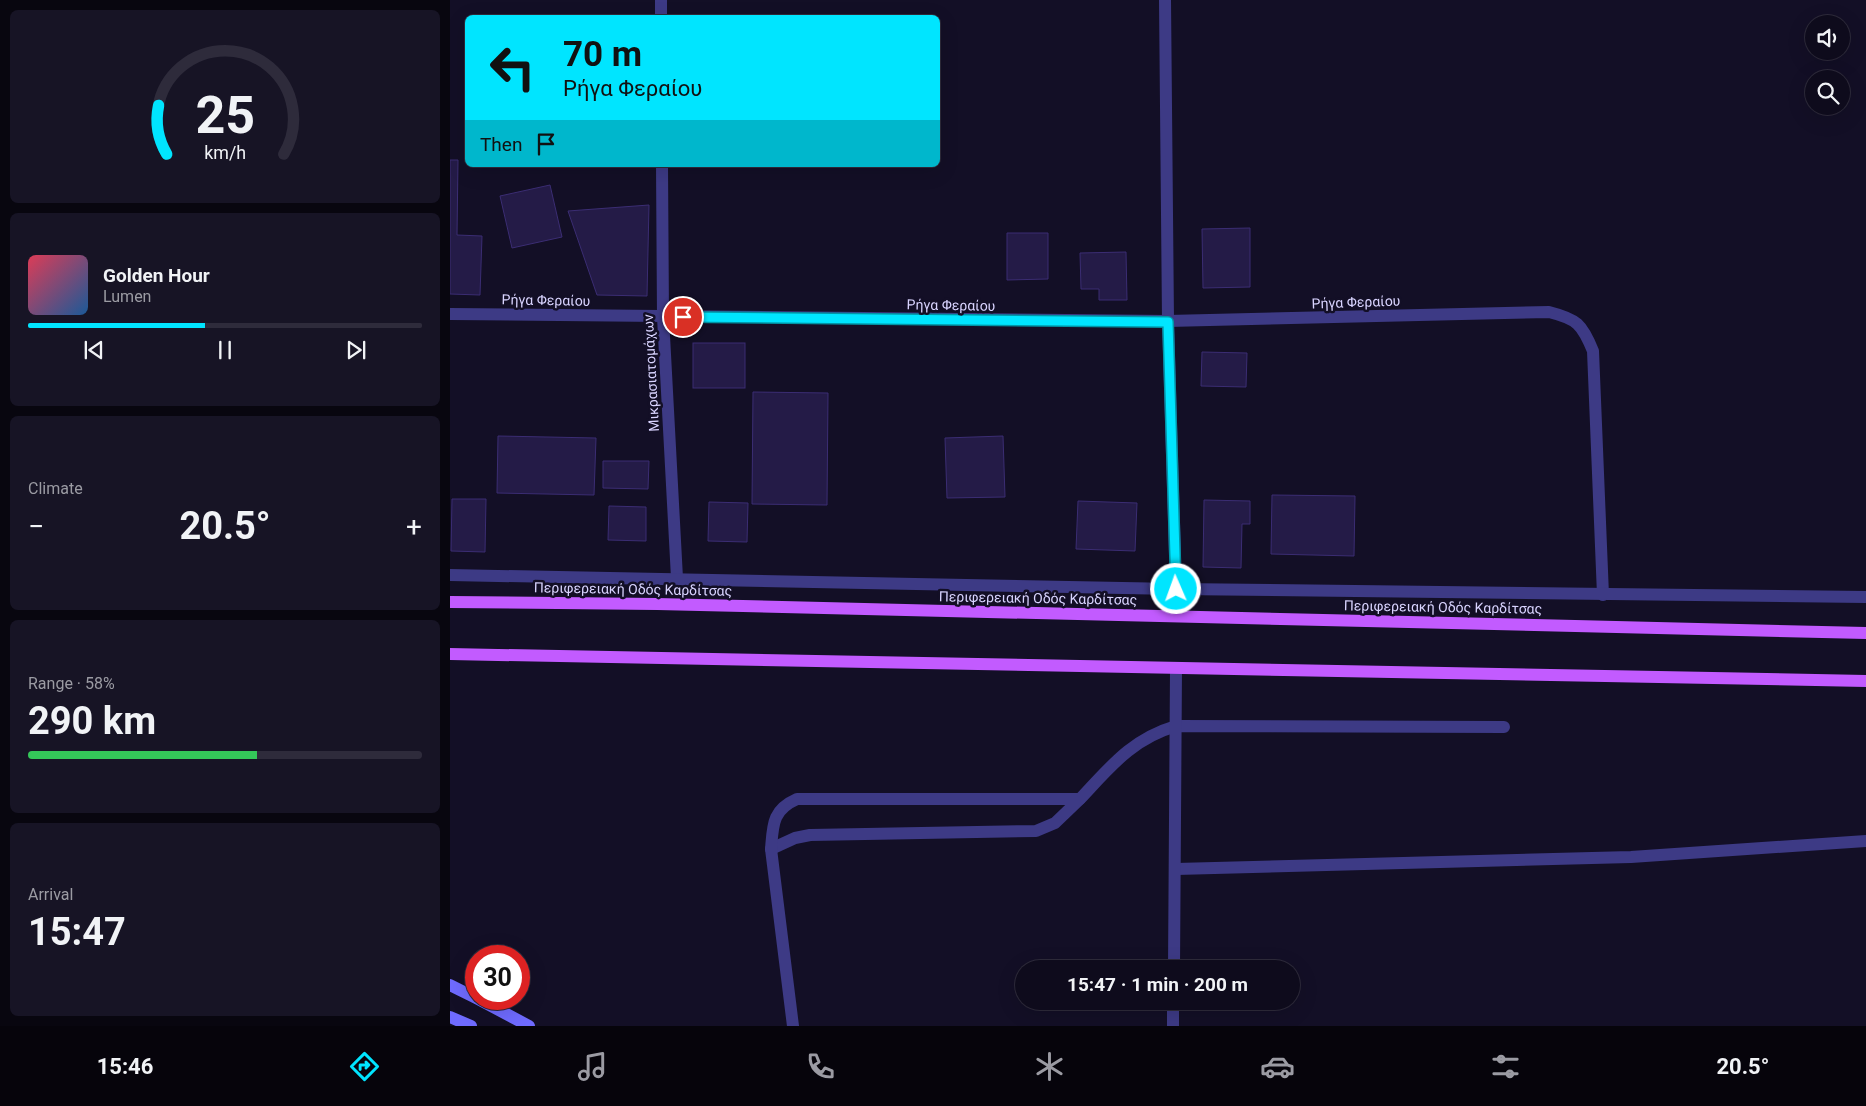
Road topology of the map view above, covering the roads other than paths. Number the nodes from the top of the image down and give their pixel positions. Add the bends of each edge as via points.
1 (661, 0) edge
2 (1165, 0) edge
3 (661, 15) edge
4 (662, 167) edge
5 (450, 314) edge
6 (663, 317) junction
7 (1168, 322) junction
8 (450, 575) edge
9 (677, 578) junction
10 (1176, 589) junction
11 (1603, 595) junction
12 (1866, 597) edge
13 (450, 602) edge
14 (1866, 627) edge
15 (1794, 631) junction
16 (1866, 632) edge
17 (450, 654) edge
18 (1176, 669) junction
19 (1866, 681) edge
20 (1176, 726) junction
21 (1504, 727) dead end
22 (1080, 799) junction
23 (1866, 841) edge
24 (771, 849) junction
25 (1176, 869) junction
26 (1174, 960) edge
27 (450, 985) edge
28 (465, 992) edge
29 (499, 1010) edge
30 (1174, 1010) edge
31 (450, 1016) edge
32 (471, 1026) edge
33 (529, 1026) edge
34 (793, 1026) edge
35 (1173, 1026) edge

1 - 3 street
2 - 7 street
4 - 6 street, Μικρασιατομάχων
5 - 6 street, Ρήγα Φεραίου
6 - 7 street, Ρήγα Φεραίου
6 - 9 street, Μικρασιατομάχων
7 - 10 street
7 - 11 street, Ρήγα Φεραίου via 1549,312 1568,317 1585,330 1593,351 1596,373
8 - 9 street
9 - 10 street
10 - 11 street
11 - 12 street
13 - 15 main road, Περιφερειακή Οδός Καρδίτσας
14 - 15 main road
15 - 16 main road, Περιφερειακή Οδός Καρδίτσας
17 - 18 main road
18 - 19 main road
18 - 20 street
20 - 21 street
20 - 22 street via 1155,732 1138,742 1119,757
20 - 25 street
22 - 24 street via 1055,823 1036,831 810,835
22 - 24 street via 797,799 784,805 773,821
23 - 25 street via 1631,857
24 - 34 street
25 - 26 street
27 - 28 main road
29 - 33 main road
30 - 35 street
31 - 32 main road

